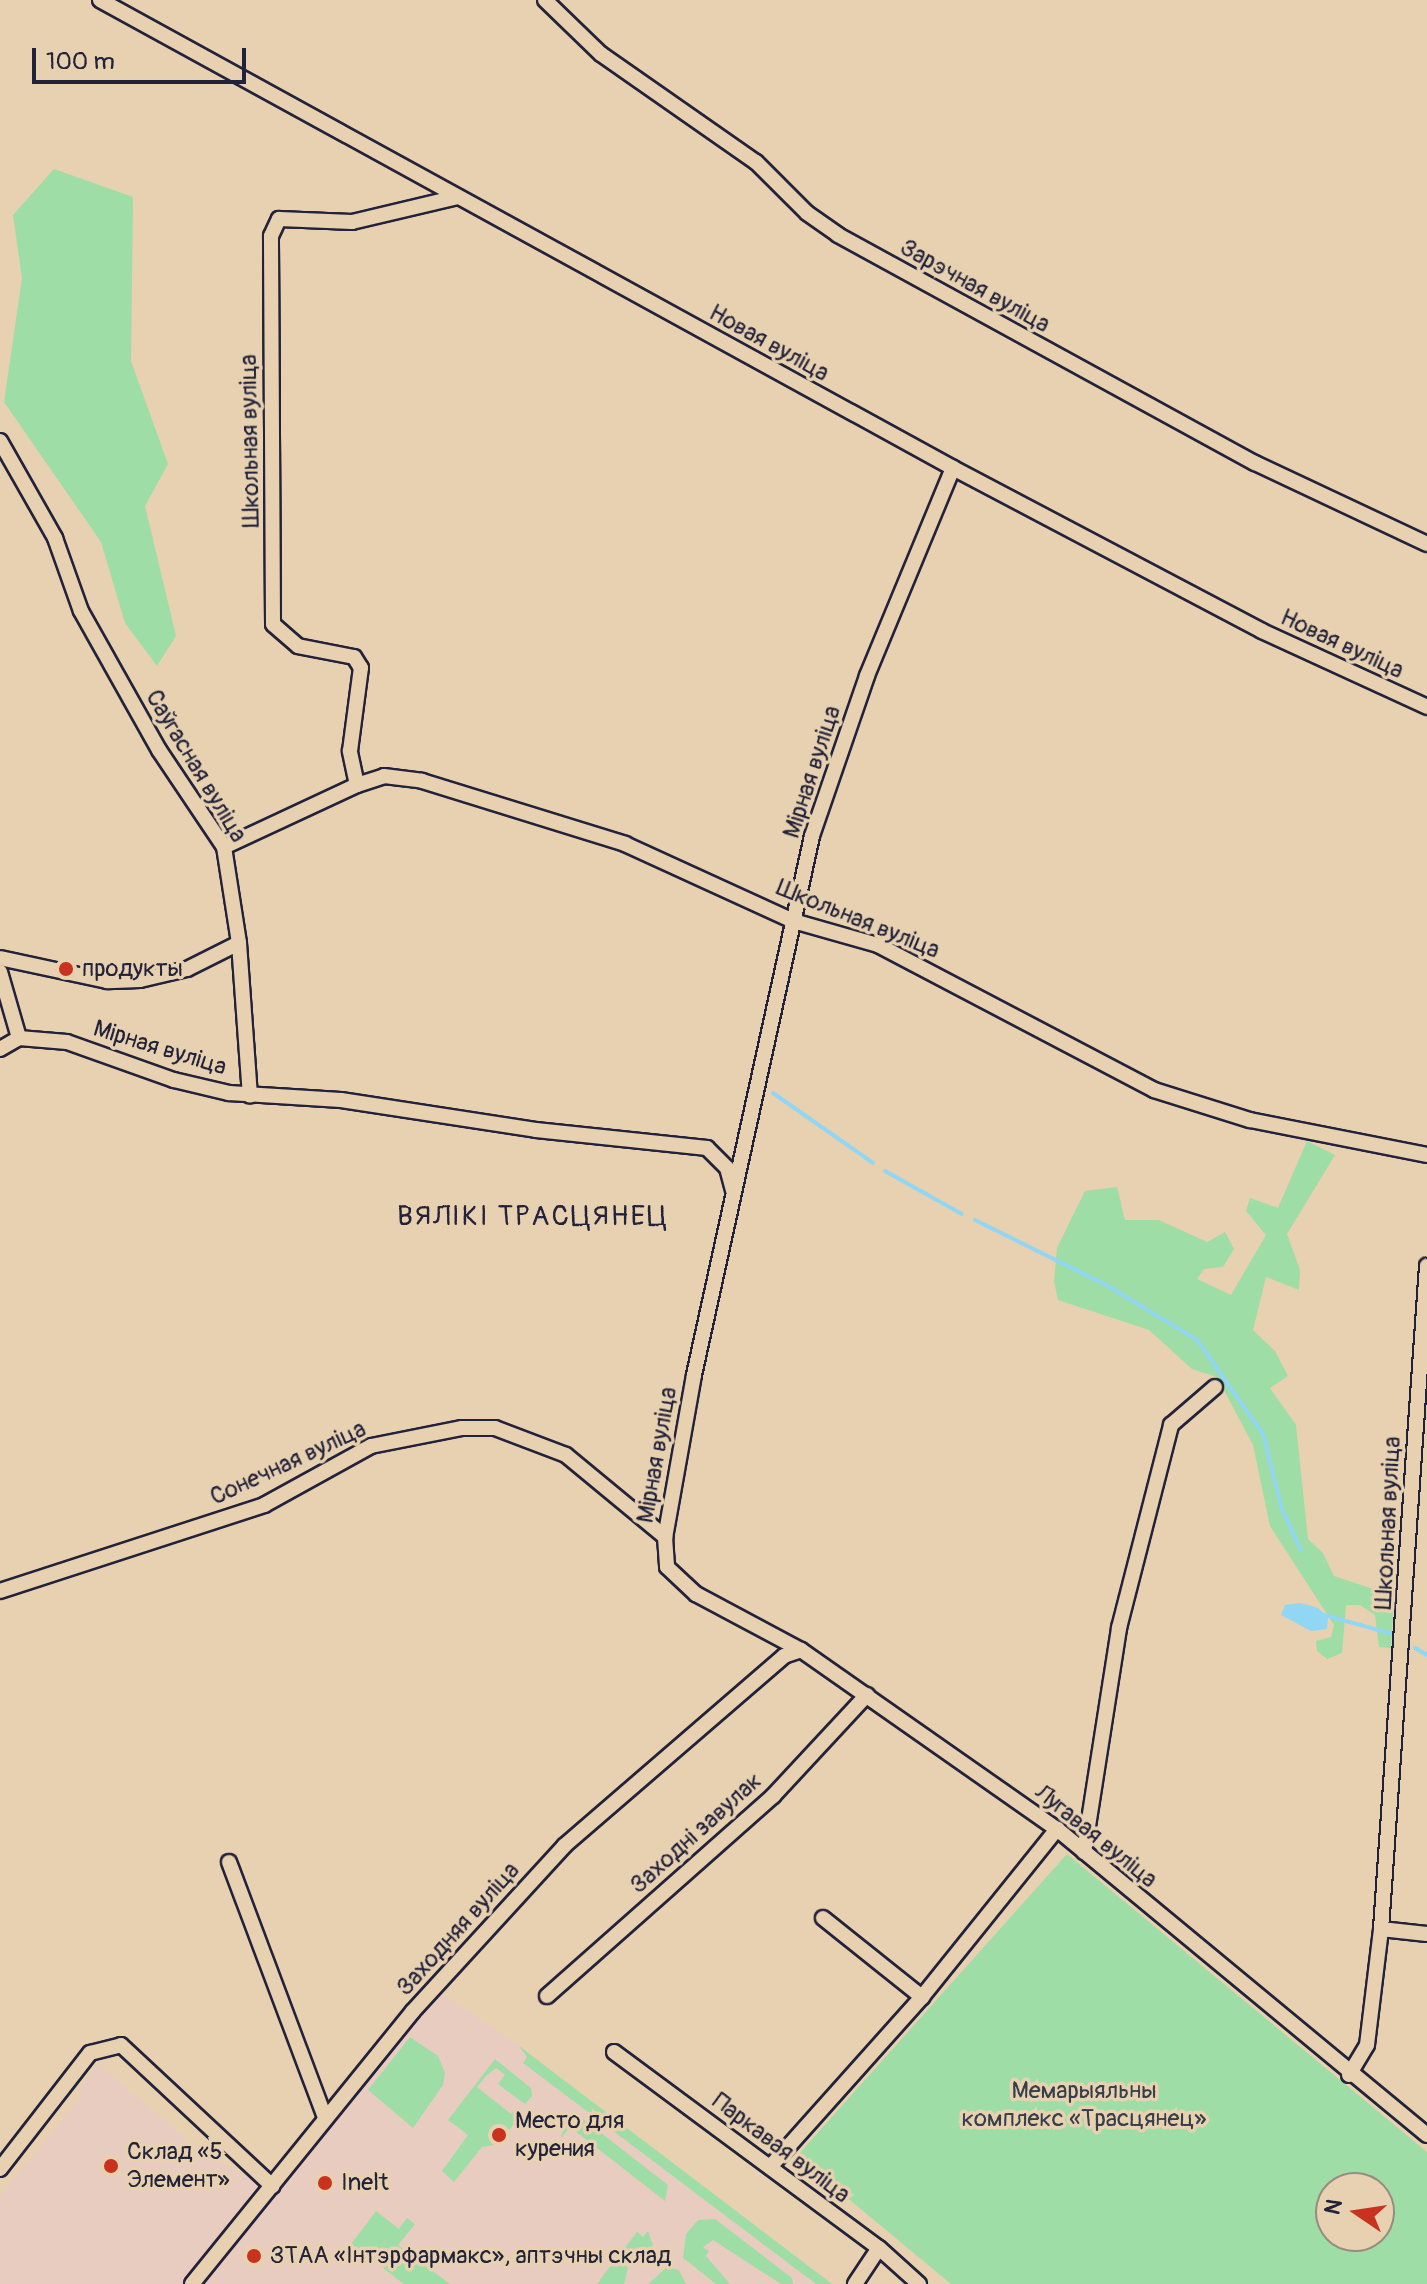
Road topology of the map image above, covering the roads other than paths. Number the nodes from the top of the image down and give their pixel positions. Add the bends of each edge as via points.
1 (100, 0) edge
2 (545, 0) edge
3 (458, 197) junction
4 (0, 441) edge
5 (953, 468) junction
6 (1427, 544) edge
7 (1427, 707) edge
8 (357, 785) junction
9 (224, 847) junction
10 (793, 921) junction
11 (239, 943) junction
12 (0, 958) edge
13 (0, 972) edge
14 (19, 1038) junction
15 (0, 1049) edge
16 (250, 1096) junction
17 (707, 1148) junction
18 (743, 1154) junction
19 (1427, 1155) edge
20 (733, 1195) junction
21 (1427, 1266) edge
22 (1215, 1387) dead end
23 (665, 1537) junction
24 (0, 1591) edge
25 (801, 1650) junction
26 (867, 1695) junction
27 (1057, 1829) junction
28 (1084, 1852) junction
29 (229, 1862) dead end
30 (823, 1918) dead end
31 (1381, 1929) junction
32 (1427, 1934) edge
33 (547, 1996) dead end
34 (922, 1997) junction
35 (614, 2052) dead end
36 (1349, 2075) junction
37 (325, 2118) junction
38 (1427, 2135) edge
39 (770, 2167) junction
40 (0, 2169) edge
41 (272, 2186) junction
42 (879, 2248) junction
43 (192, 2284) edge
44 (855, 2284) edge
45 (919, 2284) edge

1 - 3 street, Новая вуліца
2 - 6 street, Зарэчная вуліца via 601,54 756,162 807,213 838,235 1255,463
3 - 5 street, Новая вуліца
3 - 8 street, Школьная вуліца via 352,222 279,219 271,236 273,624 298,646 346,654 361,668 350,751
4 - 9 street, Саўгасная вуліца via 55,538 81,611 159,750
5 - 7 street, Новая вуліца via 1273,637
5 - 10 street, Мірная вуліца via 840,751 812,836
8 - 9 street, Школьная вуліца
8 - 10 street, Школьная вуліца via 384,776 422,781 537,814 715,881
9 - 11 street, Саўгасная вуліца
10 - 18 street, Мірная вуліца
10 - 19 street, Школьная вуліца via 878,945 917,963 1154,1090 1250,1120
11 - 12 street via 187,969 140,980 107,981
11 - 16 street, Саўгасная вуліца
13 - 14 street
14 - 15 street
14 - 16 street, Мірная вуліца via 67,1042 174,1080
16 - 17 street, Мірная вуліца via 341,1100 536,1130
17 - 18 street, Мірная вуліца
17 - 20 street via 727,1168
18 - 20 street, Мірная вуліца
20 - 23 street, Мірная вуліца
21 - 31 street, Школьная вуліца
22 - 28 street via 1171,1425 1119,1628
23 - 24 street, Сонечная вуліца via 566,1455 495,1428 462,1428 371,1446 264,1505
23 - 25 street, Мірная вуліца via 667,1567 684,1586
25 - 26 street, Лугавая вуліца
25 - 37 street, Заходняя вуліца via 784,1656 564,1846 477,1938
26 - 27 street, Лугавая вуліца
26 - 33 street, Заходні завулак via 773,1796
27 - 28 street, Лугавая вуліца
27 - 34 street
28 - 36 street, Лугавая вуліца
29 - 37 street
30 - 34 street
31 - 32 street
31 - 36 street via 1367,2045
34 - 39 street
35 - 39 street, Паркавая вуліца
36 - 38 street, Лугавая вуліца
37 - 41 street, Заходняя вуліца
39 - 42 street, Паркавая вуліца
40 - 41 street via 90,2053 121,2045
41 - 43 street, Заходняя вуліца
42 - 44 street
42 - 45 street, Паркавая вуліца

